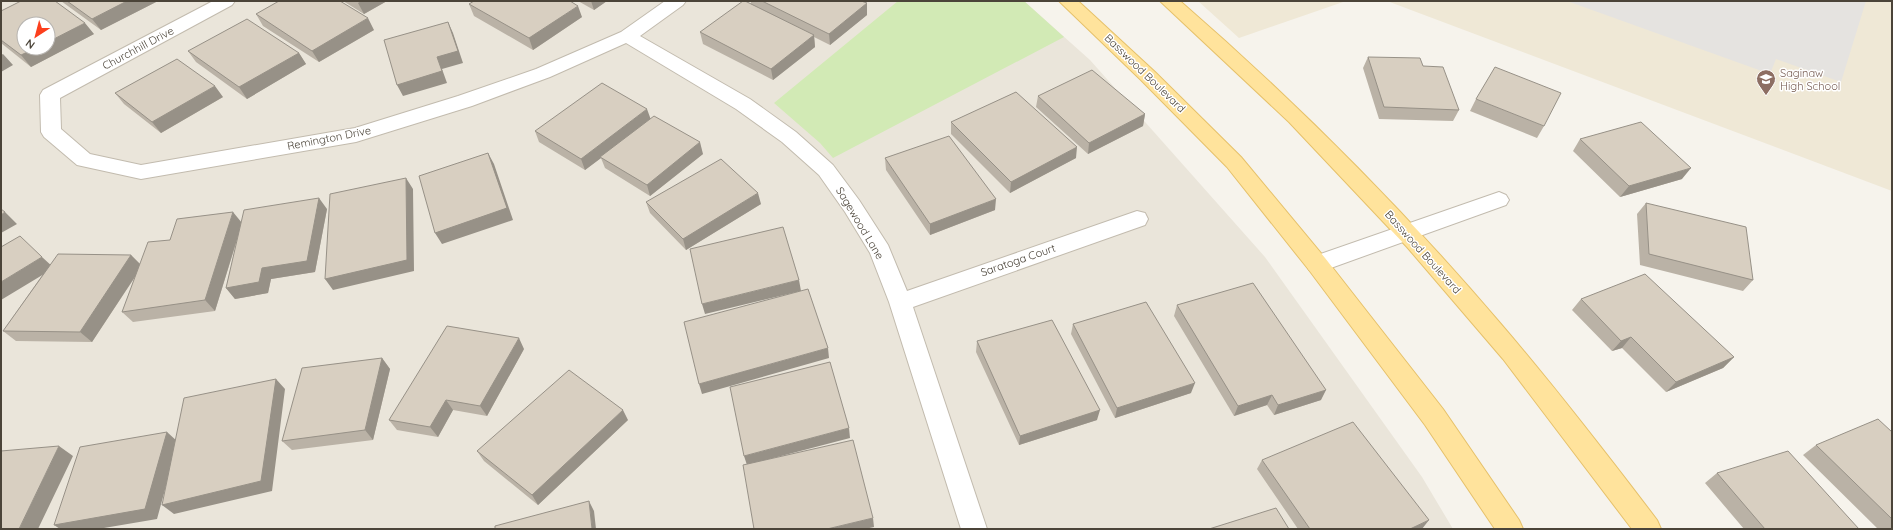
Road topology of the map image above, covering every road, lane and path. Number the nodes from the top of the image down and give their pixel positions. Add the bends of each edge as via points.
1 (226, 1) edge
2 (677, 1) edge
3 (1068, 1) edge
4 (1169, 1) edge
5 (627, 36) junction
6 (50, 95) joint
7 (1499, 200) dead end
8 (1137, 219) dead end
9 (1406, 232) junction
10 (1317, 264) junction
11 (900, 302) junction
12 (974, 529) edge
13 (1510, 529) edge
14 (1648, 529) edge

1 - 6 street, Churchhill Drive
2 - 5 street, Remington Drive
3 - 10 main road, Basswood Boulevard via 1234,162
4 - 9 main road, Basswood Boulevard via 1278,99 1346,166
5 - 6 street, Remington Drive via 536,75 465,101 356,135 141,172 84,160 51,132
5 - 11 street, Sagewood Lane via 743,104 790,137 826,170 880,251
7 - 9 street
8 - 11 street, Saratoga Court
9 - 10 street
9 - 14 main road, Basswood Boulevard via 1491,329
10 - 13 main road, Basswood Boulevard via 1434,416
11 - 12 street, Sagewood Lane

